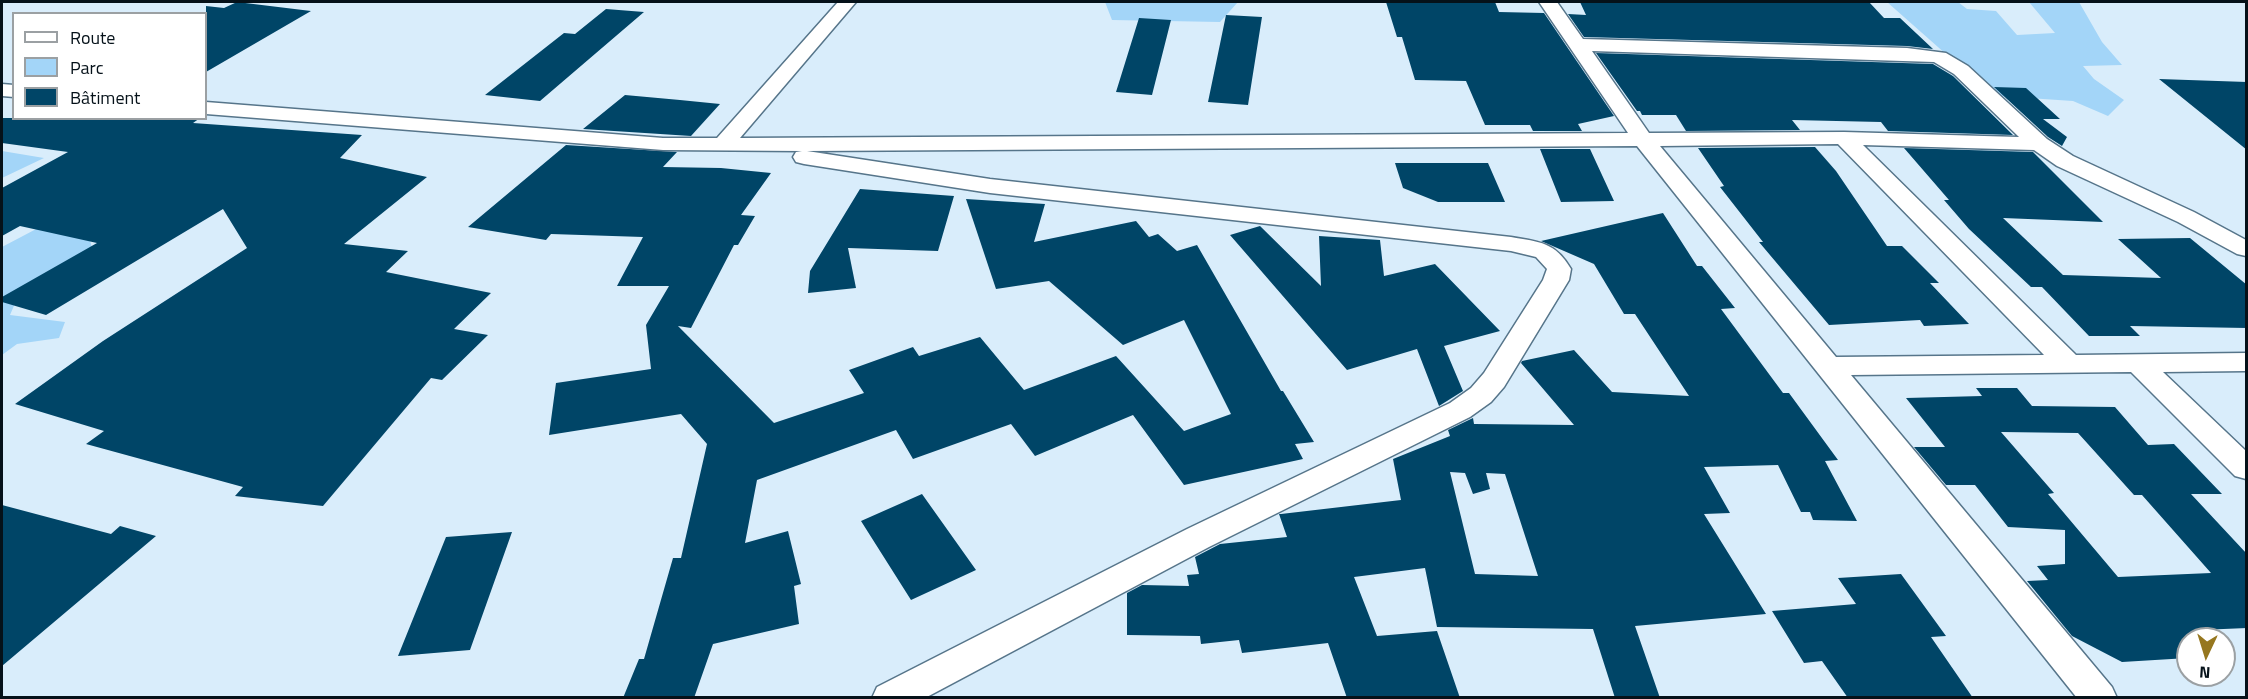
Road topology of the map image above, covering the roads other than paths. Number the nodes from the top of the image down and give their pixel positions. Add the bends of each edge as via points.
1 (848, 2) edge
2 (1548, 2) edge
3 (1578, 45) junction
4 (207, 108) edge
5 (1642, 138) junction
6 (1844, 138) junction
7 (2039, 144) junction
8 (723, 145) junction
9 (2247, 249) edge
10 (2247, 362) edge
11 (2138, 363) junction
12 (2069, 364) junction
13 (1828, 366) junction
14 (2247, 468) edge
15 (890, 698) edge
16 (2099, 698) edge

1 - 8 street
2 - 3 street
3 - 5 street
3 - 7 street via 1939,57 1962,70
4 - 8 street via 663,144
5 - 6 street
5 - 8 street
5 - 13 street
6 - 7 street
6 - 12 street
7 - 9 street via 2101,180
8 - 15 street via 990,186 1511,244 1553,256 1559,269 1494,380 1461,410 1198,538
10 - 11 street
11 - 12 street
11 - 14 street
12 - 13 street
13 - 16 street

